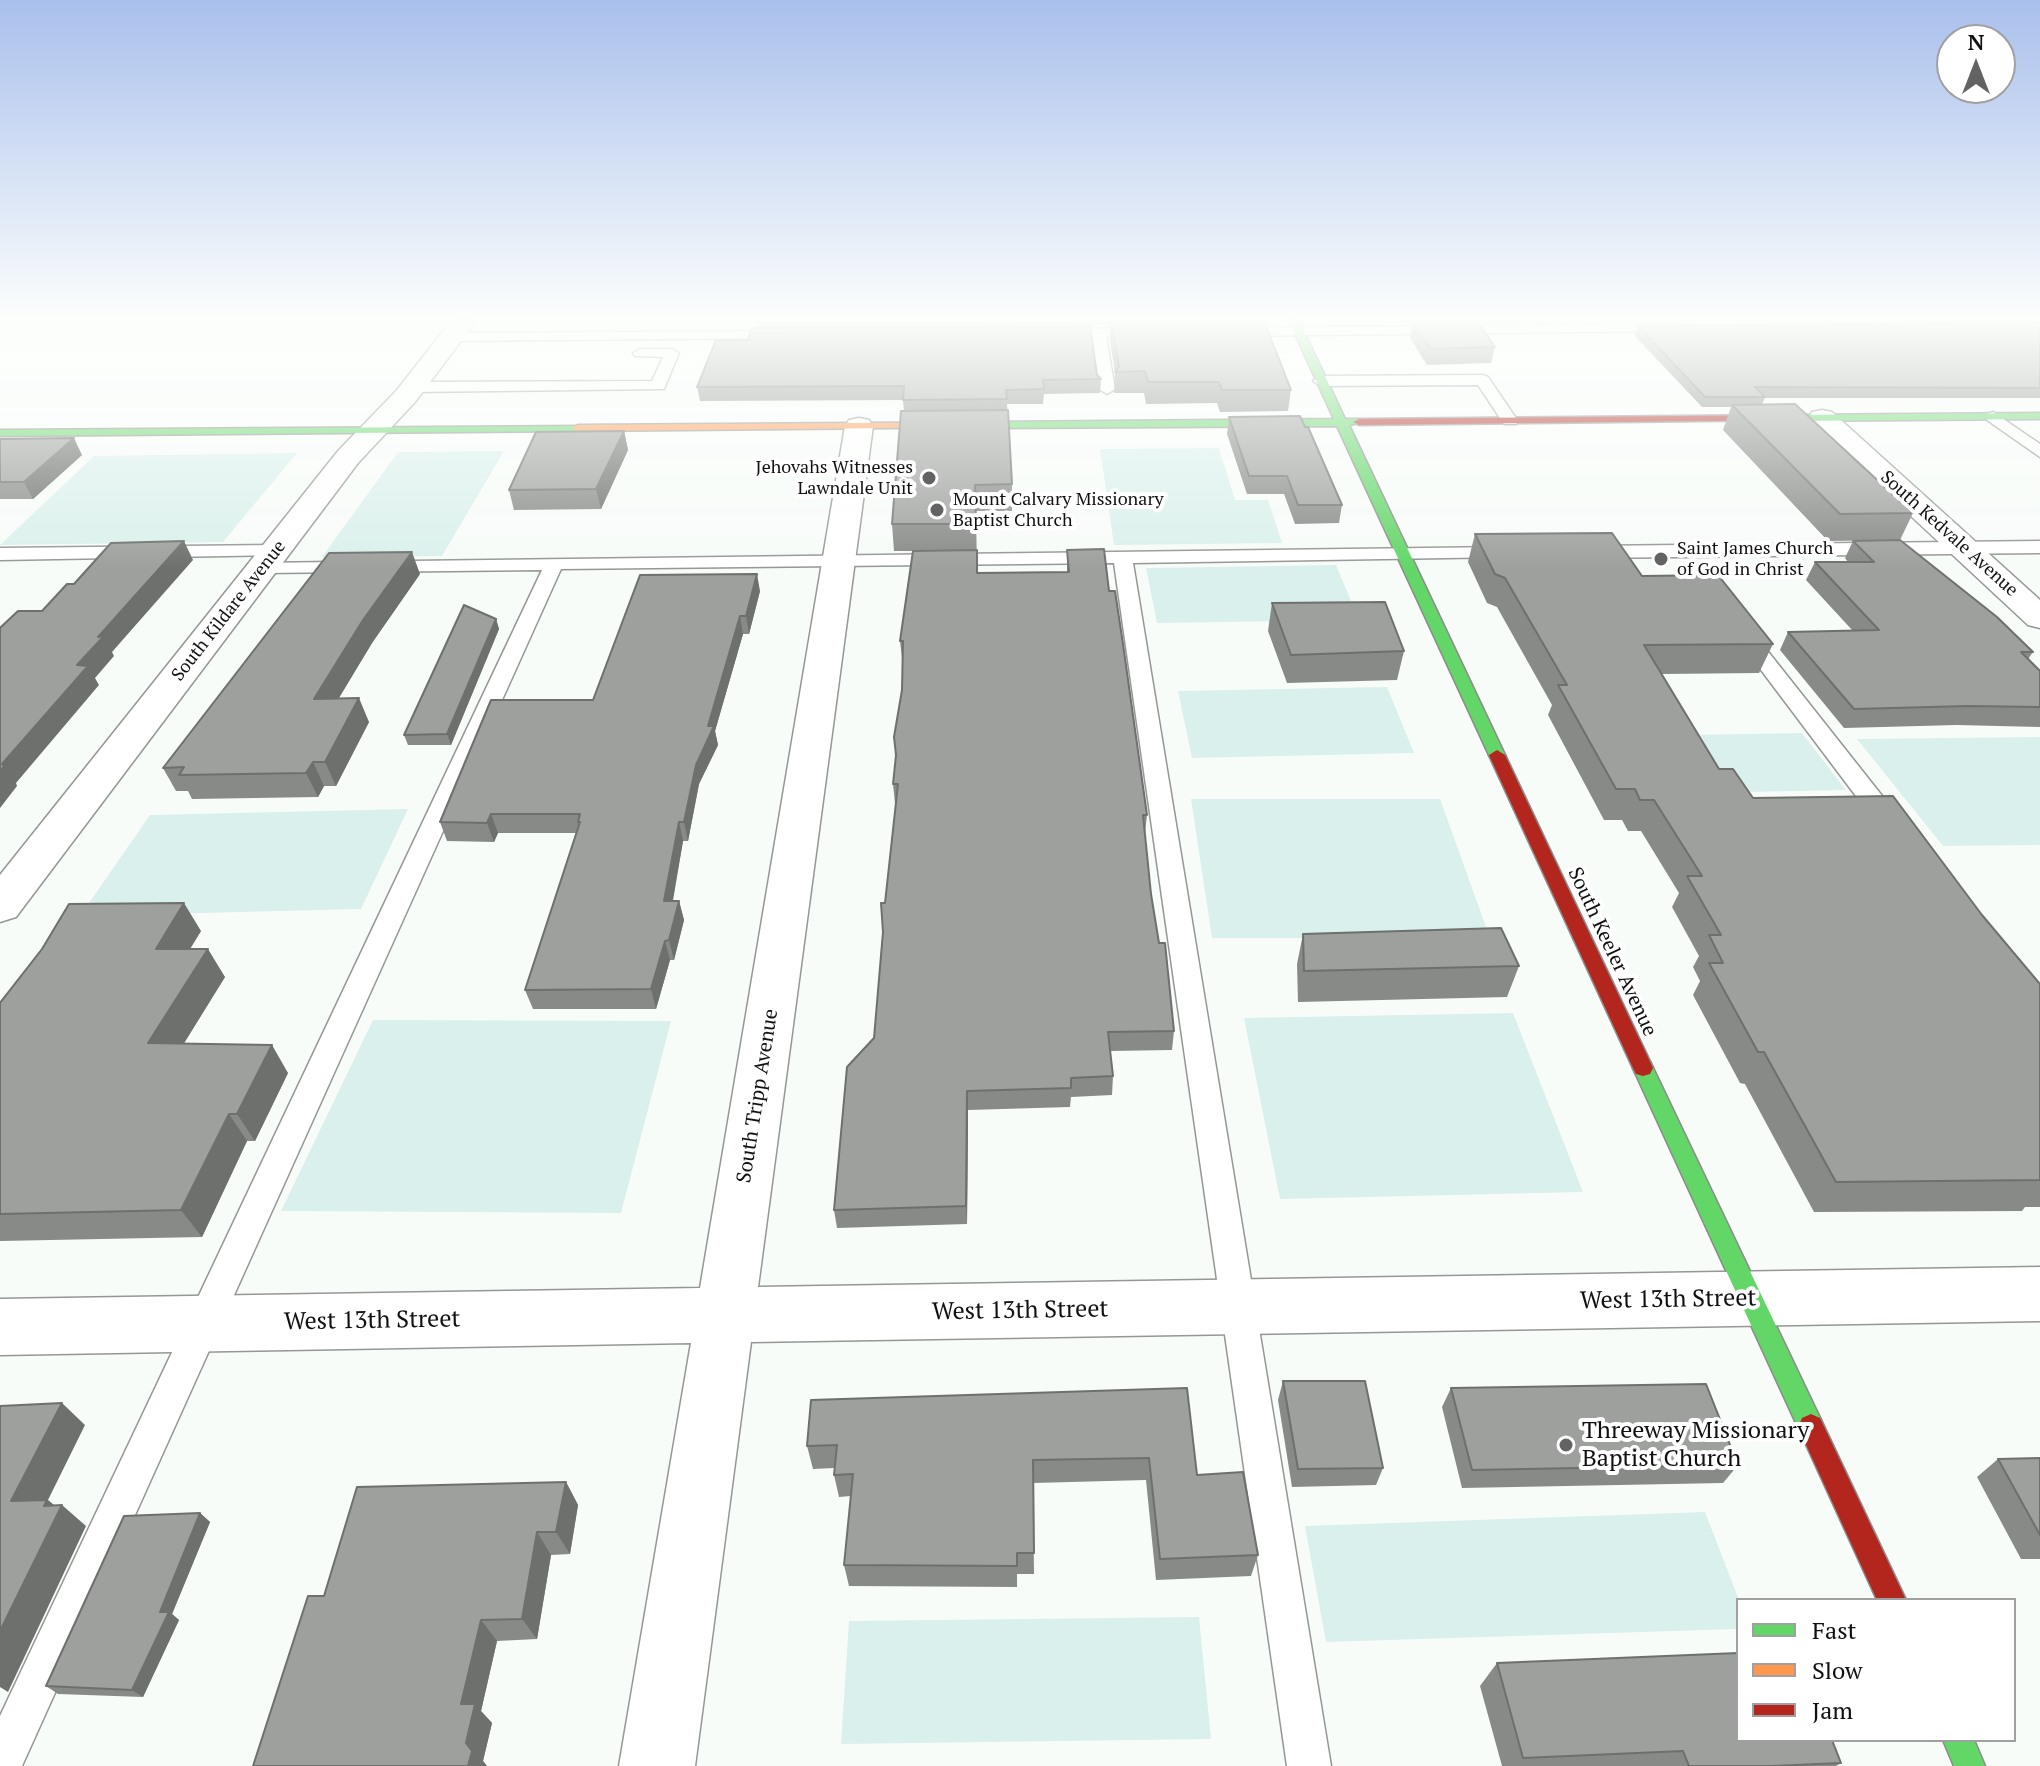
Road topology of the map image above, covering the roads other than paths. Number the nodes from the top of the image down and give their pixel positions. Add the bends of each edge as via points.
1 (399, 403) edge
2 (1331, 403) edge
3 (1498, 403) edge
4 (2040, 416) edge
5 (1993, 417) junction
6 (1822, 418) junction
7 (1510, 421) junction
8 (1340, 422) junction
9 (859, 426) junction
10 (375, 430) junction
11 (0, 433) edge
12 (2040, 452) edge
13 (2040, 547) edge
14 (1964, 548) junction
15 (1680, 551) junction
16 (1526, 553) edge
17 (1572, 553) edge
18 (0, 554) edge
19 (1403, 555) junction
20 (1123, 558) junction
21 (269, 559) junction
22 (839, 561) junction
23 (554, 564) junction
24 (1699, 577) edge
25 (1728, 614) edge
26 (2040, 618) edge
27 (1904, 841) edge
28 (0, 906) edge
29 (2040, 1294) edge
30 (1751, 1299) junction
31 (1237, 1307) junction
32 (725, 1315) junction
33 (204, 1324) junction
34 (0, 1327) edge
35 (1891, 1598) edge
36 (1959, 1742) edge
37 (0, 1765) edge
38 (657, 1766) edge
39 (1309, 1766) edge
40 (1970, 1766) edge

1 - 10 street, South Kildare Avenue
2 - 8 main road, South Keeler Avenue
3 - 7 lane
4 - 5 main road
5 - 6 main road
5 - 12 lane
6 - 7 main road
6 - 14 street, South Kedvale Avenue
7 - 8 main road
8 - 9 main road
8 - 19 main road, South Keeler Avenue
9 - 10 main road
9 - 22 street, South Tripp Avenue
10 - 11 main road
10 - 21 street, South Kildare Avenue
13 - 14 lane
14 - 15 lane
14 - 26 street, South Kedvale Avenue
15 - 17 lane
15 - 24 lane
16 - 19 lane
18 - 21 lane
19 - 20 lane
19 - 30 main road, South Keeler Avenue
20 - 22 lane
20 - 31 lane
21 - 23 lane
21 - 28 street, South Kildare Avenue
22 - 23 lane
22 - 32 street, South Tripp Avenue
23 - 33 lane
25 - 27 lane
29 - 30 street, West 13th Street
30 - 31 street, West 13th Street
30 - 35 main road, South Keeler Avenue
31 - 32 street, West 13th Street
31 - 39 lane
32 - 33 street, West 13th Street
32 - 38 street, South Tripp Avenue
33 - 34 street, West 13th Street
33 - 37 lane
36 - 40 main road

